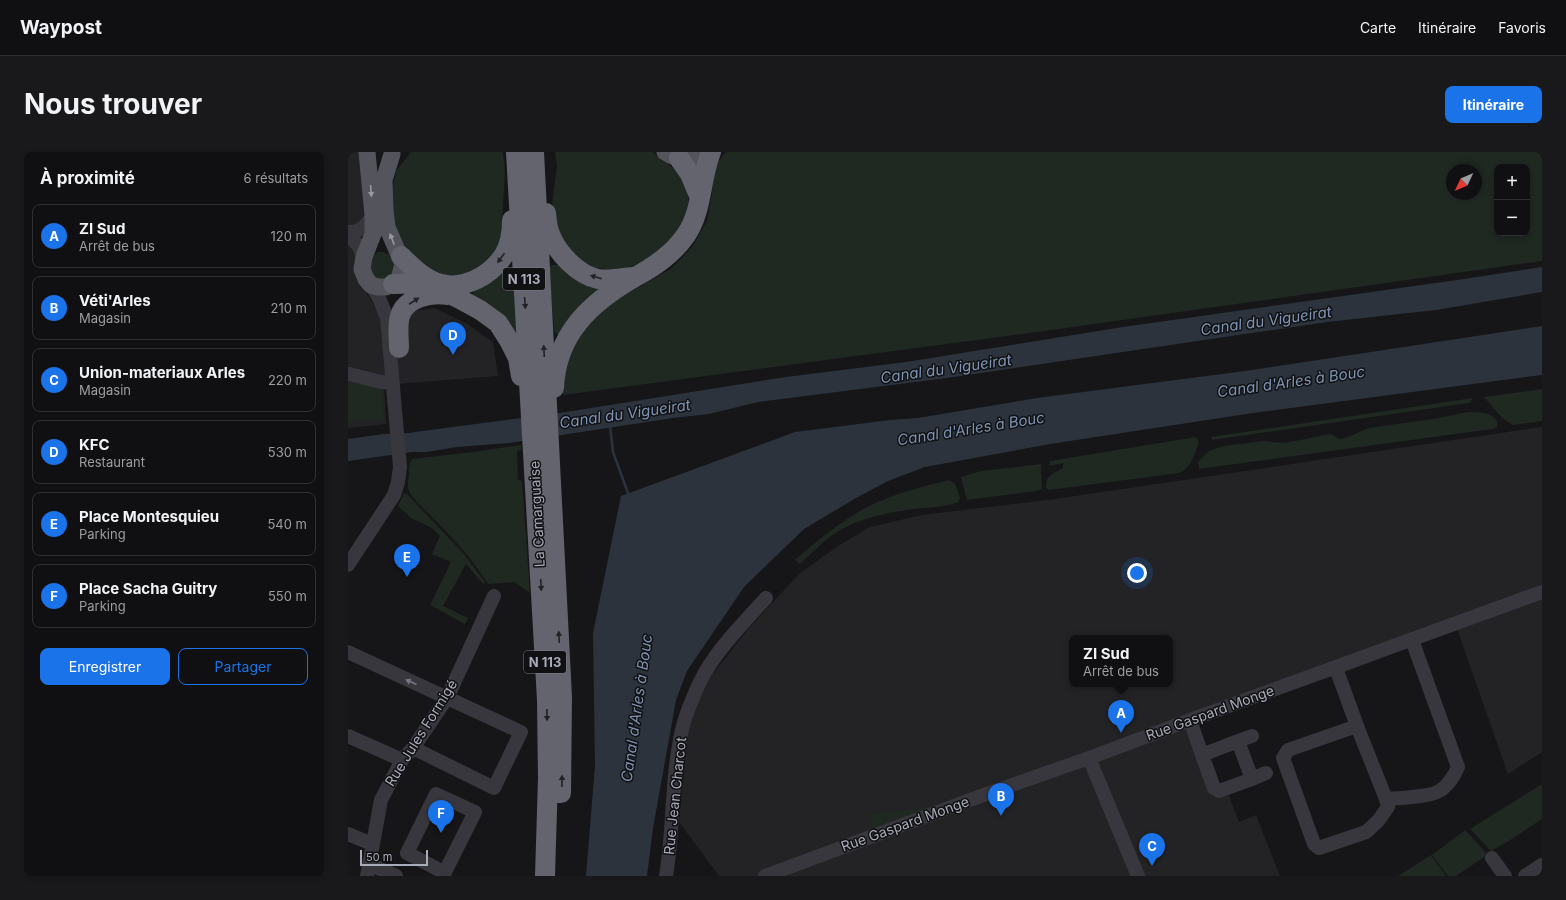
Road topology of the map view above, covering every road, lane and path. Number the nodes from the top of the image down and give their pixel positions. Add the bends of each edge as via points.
1 (367, 152) edge
2 (374, 152) edge
3 (516, 152) edge
4 (534, 152) edge
5 (711, 152) edge
6 (394, 153) edge
7 (672, 155) edge
8 (700, 198) junction
9 (373, 215) junction
10 (348, 233) edge
11 (401, 256) junction
12 (364, 257) junction
13 (634, 277) junction
14 (371, 284) junction
15 (392, 285) junction
16 (456, 297) junction
17 (398, 348) junction
18 (348, 374) edge
19 (391, 377) junction
20 (539, 405) junction
21 (396, 427) junction
22 (541, 447) junction
23 (546, 537) junction
24 (348, 565) edge
25 (1542, 592) edge
26 (494, 596) dead end
27 (766, 598) dead end
28 (1412, 640) junction
29 (348, 652) edge
30 (1336, 668) junction
31 (447, 698) junction
32 (1190, 720) junction
33 (1357, 726) junction
34 (348, 736) edge
35 (1252, 736) dead end
36 (1238, 741) junction
37 (412, 748) junction
38 (1202, 754) junction
39 (1089, 758) junction
40 (402, 760) junction
41 (1266, 773) dead end
42 (1252, 779) junction
43 (1386, 800) junction
44 (348, 834) edge
45 (372, 844) junction
46 (1492, 858) dead end
47 (1542, 865) edge
48 (368, 870) edge
49 (444, 874) edge
50 (396, 876) edge
51 (545, 876) edge
52 (558, 876) edge
53 (666, 876) edge
54 (765, 876) edge
55 (1138, 876) edge
56 (1505, 876) edge
57 (1525, 876) edge

1 -> 9 main road
2 - 6 main road via 385,155
3 -> 11 highway via 511,175 510,241 505,254 492,269 482,277 461,285 441,284 426,278
3 -> 20 highway, N 113
13 -> 4 highway via 598,279 572,266 560,252 550,234
20 -> 4 highway, N 113
5 - 7 main road via 690,159
5 - 8 highway
11 -> 6 main road via 387,227 385,210 384,180
7 - 8 highway via 690,174
8 - 13 highway via 694,222 681,242 659,263
9 - 10 street via 361,229
9 - 12 main road via 373,234
10 - 12 street
11 - 15 main road via 402,271 399,279
12 - 14 main road via 363,274
13 - 20 highway via 598,300 571,330
14 - 15 main road via 378,287
14 - 19 street via 380,300 388,324
15 - 16 highway via 424,283
15 - 17 street via 389,298
17 -> 16 highway via 400,317 412,301 432,294
16 - 20 highway via 498,323 510,342
17 - 21 street via 402,394
18 - 19 street via 374,381
19 - 21 street
20 - 22 highway
20 - 22 highway
21 - 24 street via 399,460 398,482 394,495
22 - 23 highway, La Camarguaise / N 113
23 -> 51 highway, La Camarguaise / N 113 via 548,778
52 -> 23 highway, La Camarguaise / N 113 via 562,697
25 - 28 street, Rue Gaspard Monge
26 - 31 street, Rue Jules Formigé
27 - 53 street, Rue Jean Charcot via 709,665 682,730
28 - 30 street, Rue Gaspard Monge
28 - 43 street via 1458,767 1439,791
31 -> 29 street
30 - 32 street, Rue Gaspard Monge
30 - 33 street
31 - 37 street, Rue Jules Formigé
31 - 37 street via 521,732 494,788
32 - 38 street
32 - 39 street, Rue Gaspard Monge
33 - 43 street
33 - 43 street via 1288,750 1283,758 1314,844 1319,848 1366,832 1388,807
34 - 40 street
35 - 36 street
36 - 38 street
36 - 42 street
37 - 40 street, Rue Jules Formigé
38 - 42 street via 1214,788 1219,791
39 - 54 street, Rue Gaspard Monge
39 - 55 street
40 - 45 street, Rue Jules Formigé via 381,800
41 - 42 street
44 - 45 street
45 - 48 street, Rue Jules Formigé
46 - 56 street
47 - 57 street
48 - 50 street
49 - 49 street via 407,853 436,794 475,812

